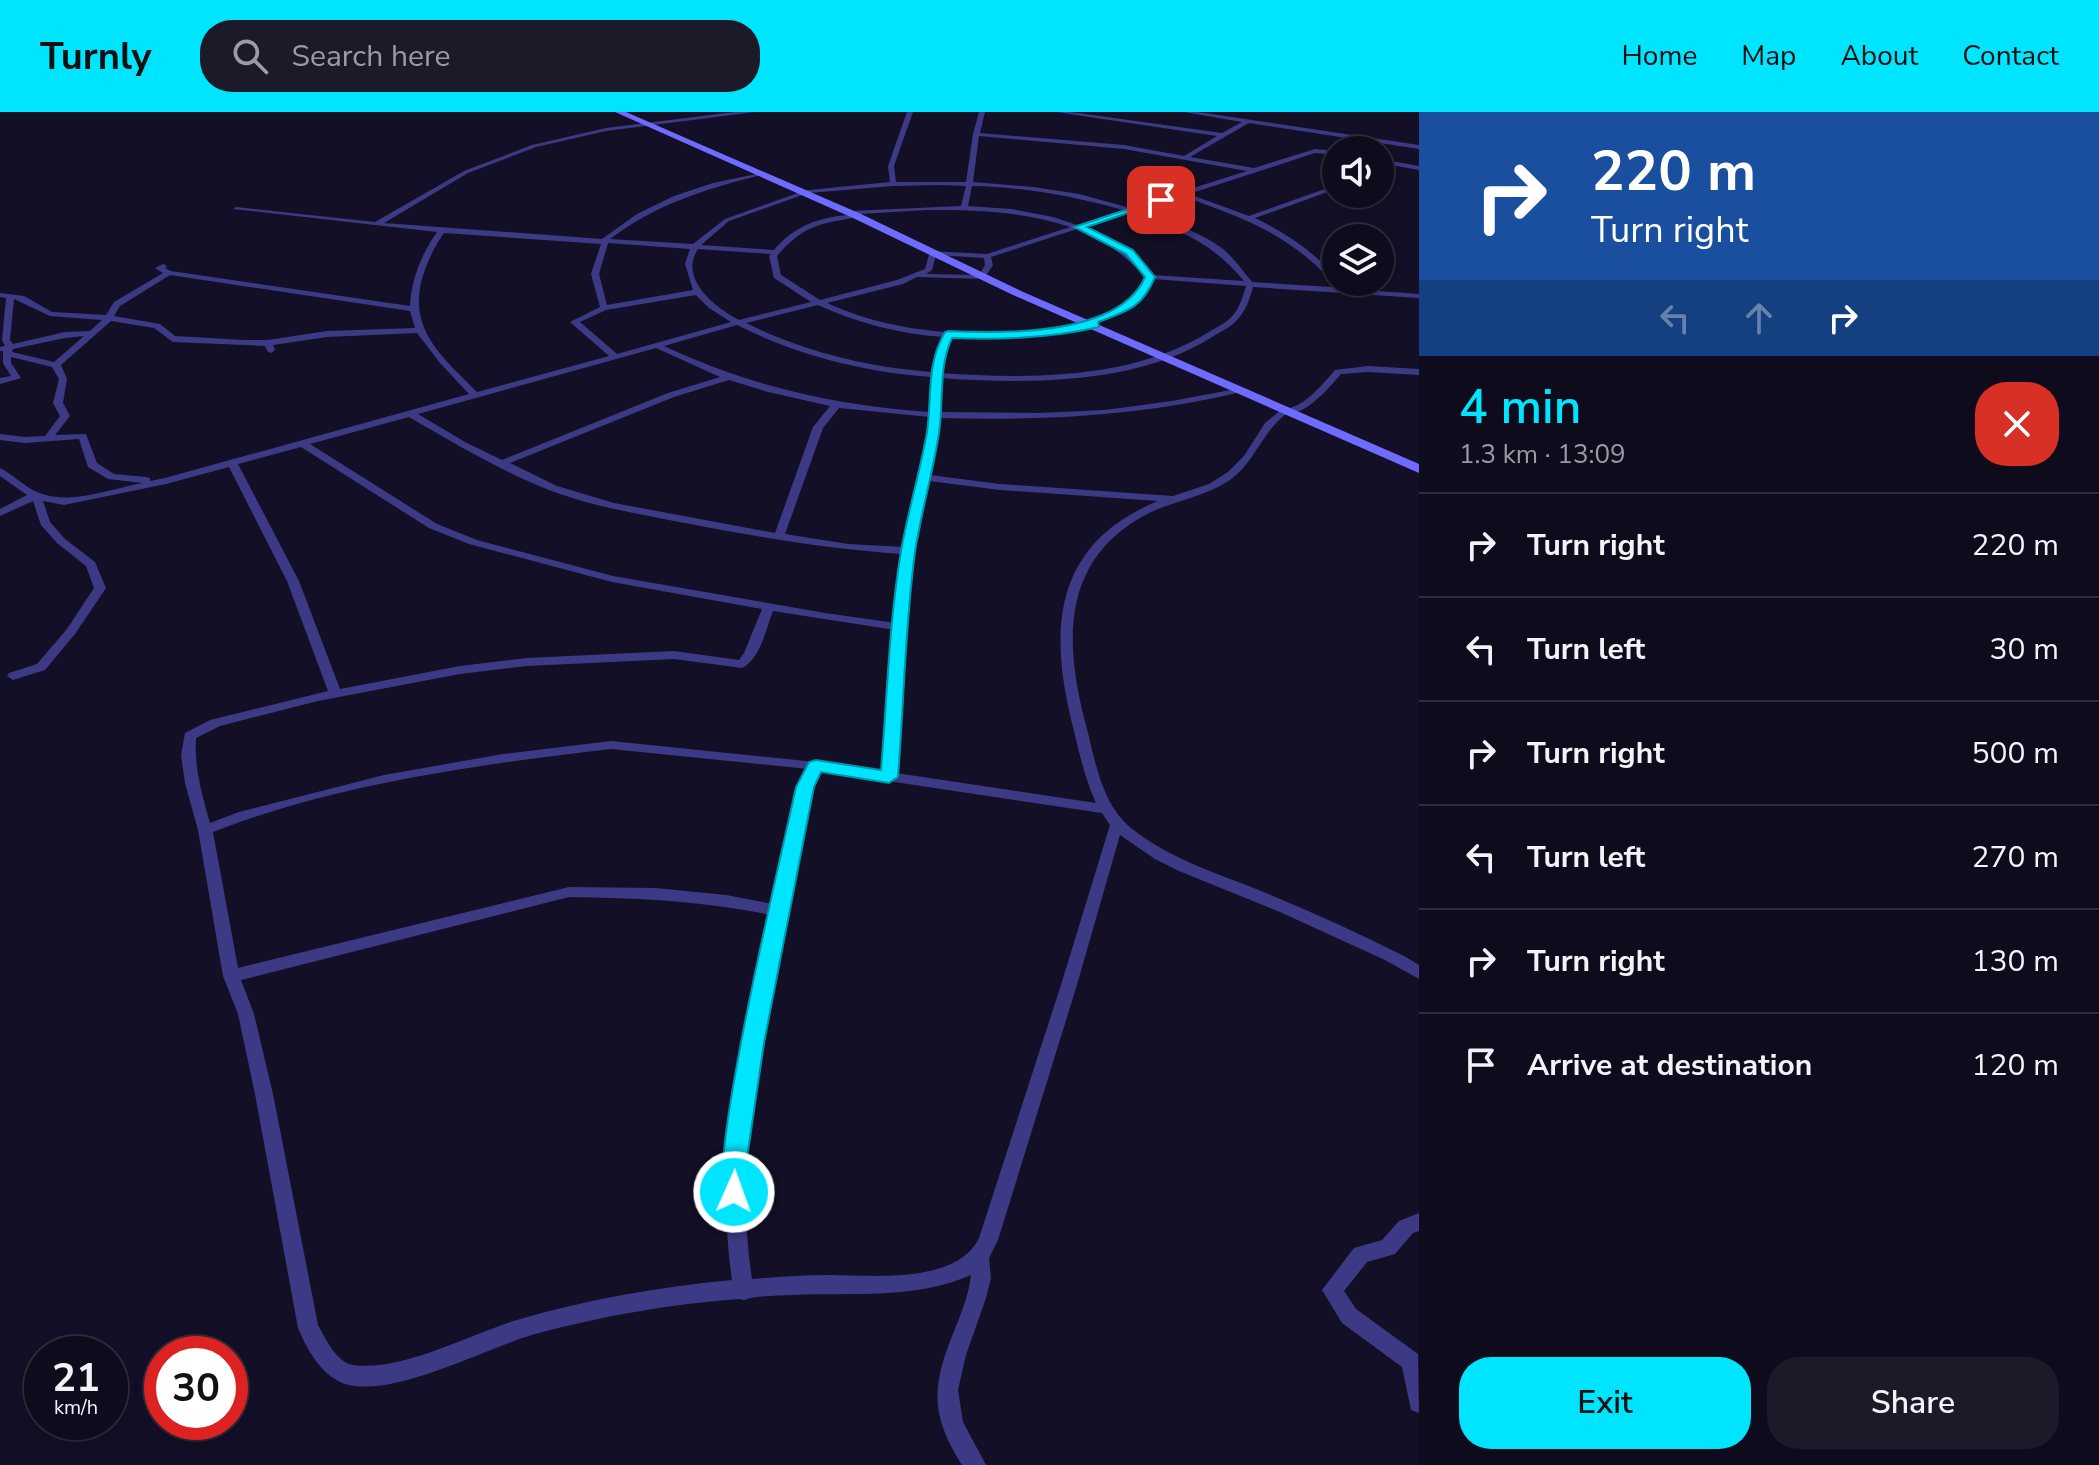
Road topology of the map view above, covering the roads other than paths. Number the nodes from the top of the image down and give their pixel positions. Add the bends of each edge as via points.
1 (619, 112) edge
2 (708, 112) edge
3 (752, 112) edge
4 (910, 112) edge
5 (982, 112) edge
6 (1059, 112) edge
7 (1187, 112) edge
8 (716, 116) junction
9 (1248, 120) junction
10 (649, 125) junction
11 (976, 134) junction
12 (1221, 135) junction
13 (1419, 147) edge
14 (1322, 152) edge
15 (1187, 156) junction
16 (1394, 164) edge
17 (1400, 165) junction
18 (1394, 167) edge
19 (1419, 168) edge
20 (1254, 170) junction
21 (759, 174) junction
22 (893, 183) junction
23 (972, 183) junction
24 (1322, 192) edge
25 (803, 193) junction
26 (1184, 194) junction
27 (964, 207) junction
28 (236, 209) dead end
29 (1133, 209) junction
30 (854, 215) junction
31 (1249, 218) junction
32 (376, 224) junction
33 (1079, 227) junction
34 (442, 230) junction
35 (604, 242) junction
36 (694, 248) junction
37 (776, 252) junction
38 (933, 253) junction
39 (987, 256) junction
40 (1322, 267) edge
41 (920, 276) junction
42 (981, 277) junction
43 (1150, 277) junction
44 (1250, 284) junction
45 (1322, 288) edge
46 (698, 292) junction
47 (1394, 294) edge
48 (5, 296) edge
49 (1419, 296) edge
50 (815, 303) junction
51 (604, 308) junction
52 (415, 309) junction
53 (109, 318) junction
54 (737, 323) junction
55 (1092, 323) junction
56 (420, 330) junction
57 (89, 333) junction
58 (948, 334) junction
59 (658, 346) junction
60 (6, 350) edge
61 (616, 357) junction
62 (1170, 358) junction
63 (56, 365) junction
64 (1419, 372) edge
65 (937, 375) junction
66 (729, 377) junction
67 (0, 381) edge
68 (1238, 390) junction
69 (475, 395) junction
70 (835, 406) junction
71 (1288, 412) junction
72 (410, 413) junction
73 (935, 416) junction
74 (0, 437) edge
75 (47, 439) junction
76 (302, 443) junction
77 (232, 462) junction
78 (502, 463) junction
79 (1419, 469) edge
80 (0, 471) edge
81 (926, 478) junction
82 (166, 481) junction
83 (36, 495) junction
84 (1175, 499) junction
85 (0, 513) edge
86 (779, 536) junction
87 (908, 551) junction
88 (769, 606) junction
89 (902, 627) junction
90 (13, 676) dead end
91 (335, 693) junction
92 (816, 766) junction
93 (889, 777) junction
94 (1106, 809) junction
95 (1117, 824) junction
96 (205, 830) junction
97 (779, 911) junction
98 (1419, 973) edge
99 (231, 976) junction
100 (1419, 1222) edge
101 (979, 1257) junction
102 (744, 1291) junction
103 (1419, 1402) edge
104 (975, 1465) edge

1 - 10 street
2 - 8 street
3 - 8 street
4 - 22 street via 891,166
5 - 11 street
6 - 12 street
7 - 9 street
8 - 10 street
9 - 12 street
9 - 13 street
10 - 21 street
10 - 32 street via 566,139 504,158 467,172
11 - 15 street
11 - 23 street
12 - 15 street
14 - 20 street
15 - 20 street
16 - 17 street
17 - 18 street
17 - 19 street
20 - 26 street
21 - 25 street
21 - 35 street via 667,199
22 - 23 street
22 - 25 street
23 - 27 street
23 - 29 street
24 - 31 street
25 - 30 street
25 - 36 street via 727,220
26 - 29 street
26 - 31 street
27 - 30 street
27 - 33 street
28 - 32 street
29 - 33 street
29 - 44 street via 1211,245
30 - 37 street via 795,231
30 - 38 street
31 - 40 street via 1288,235
32 - 34 street
33 - 39 street
33 - 43 street via 1130,252
34 - 35 street
34 - 52 street via 418,275
35 - 36 street
35 - 51 street via 595,274
36 - 37 street
36 - 46 street via 689,262
37 - 50 street via 777,276
38 - 39 street
38 - 41 street via 928,270
38 - 42 street
39 - 42 street via 989,265
41 - 42 street
41 - 50 street
42 - 55 street
43 - 44 street
43 - 55 street via 1143,294 1127,308
44 - 45 street
44 - 62 street via 1234,319 1211,338
46 - 51 street
46 - 54 street
47 - 49 street
48 - 53 street via 21,298 50,314
48 - 60 street
50 - 54 street
50 - 58 street via 869,323
51 - 61 street via 574,322
52 - 53 street via 166,269 117,304
52 - 56 street
53 - 56 street via 157,326 173,339 270,346 327,334
53 - 57 street
54 - 59 street
54 - 65 street via 759,336 822,356 876,369
55 - 58 street via 1011,334
55 - 62 street
56 - 69 street
57 - 60 street
57 - 63 street
58 - 65 street
59 - 61 street
59 - 66 street
60 - 63 street
60 - 67 street via 17,378
61 - 69 street
62 - 65 street via 1051,377
62 - 68 street
63 - 75 street via 63,379 58,403 65,416
64 - 71 street via 1338,372 1319,394
65 - 73 street
66 - 70 street
66 - 78 street via 656,400 601,427
68 - 71 street
68 - 73 street via 1102,415
69 - 72 street
70 - 73 street
70 - 86 street via 818,427
71 - 79 street
71 - 84 street via 1263,428 1256,448 1233,474
72 - 76 street
72 - 78 street
73 - 81 street
74 - 75 street
75 - 82 street via 83,436 92,465 112,477
76 - 77 street
76 - 88 street via 455,536 612,579
77 - 82 street
77 - 91 street via 293,581
78 - 86 street via 553,488 612,506
80 - 83 street via 12,484
81 - 84 street
81 - 87 street
82 - 83 street via 64,502
83 - 85 street
83 - 90 street via 45,523 91,564 100,588 41,667
84 - 94 street via 1117,527 1097,546 1074,586 1066,672
86 - 87 street
87 - 89 street
88 - 89 street
88 - 91 street via 742,664 674,655 579,658 460,670
89 - 93 street
91 - 96 street via 215,723 190,736 192,783
92 - 93 street
92 - 96 street via 611,745 384,779
92 - 97 street via 805,787
93 - 94 street
94 - 95 street
95 - 98 street via 1164,857
95 - 101 street
96 - 99 street
97 - 99 street via 655,893 569,892
97 - 102 street via 734,1165 735,1246
99 - 102 street via 246,1014 264,1094 308,1328 338,1370 351,1375 389,1373 516,1330 675,1296
100 - 103 street via 1406,1227 1388,1248 1361,1254 1332,1290 1349,1316 1411,1361
101 - 102 street via 944,1276 907,1285
101 - 104 street via 978,1296 948,1373 946,1393 950,1424

